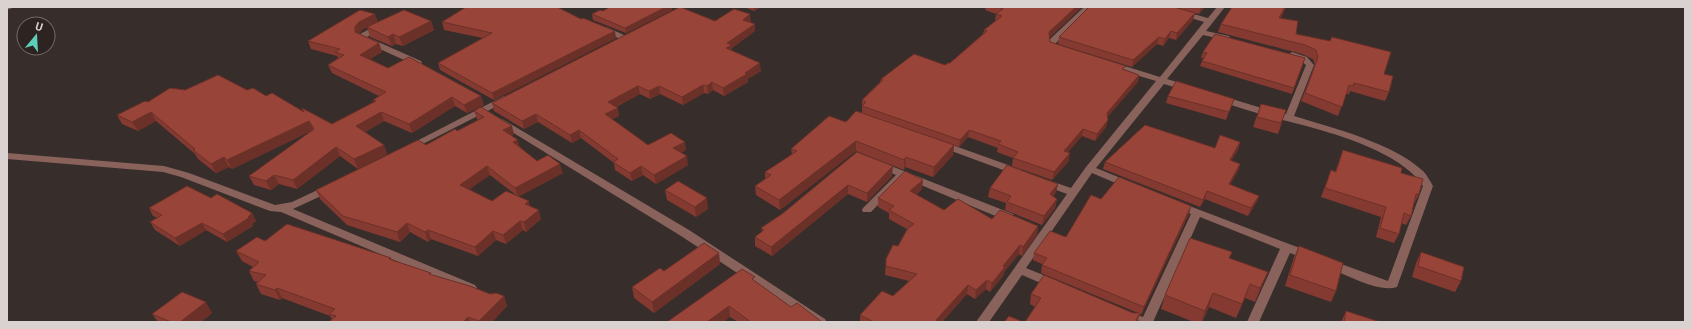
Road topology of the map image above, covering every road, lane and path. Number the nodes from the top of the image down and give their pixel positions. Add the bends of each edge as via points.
1 (11, 7) edge
2 (1088, 7) edge
3 (1159, 7) edge
4 (1221, 7) edge
5 (7, 8) edge
6 (391, 21) edge
7 (1209, 21) junction
8 (599, 27) edge
9 (1202, 32) junction
10 (1232, 40) edge
11 (612, 45) edge
12 (1067, 50) edge
13 (1284, 53) edge
14 (1102, 62) edge
15 (429, 69) edge
16 (1160, 80) junction
17 (1196, 91) edge
18 (514, 94) edge
19 (1211, 96) edge
20 (481, 98) edge
21 (493, 105) junction
22 (483, 110) junction
23 (1286, 117) junction
24 (929, 140) edge
25 (398, 153) edge
26 (7, 156) edge
27 (875, 162) edge
28 (1090, 169) junction
29 (902, 174) junction
30 (342, 182) edge
31 (1140, 189) edge
32 (1073, 192) junction
33 (1168, 200) edge
34 (283, 209) junction
35 (867, 210) dead end
36 (1197, 212) junction
37 (1016, 220) edge
38 (1287, 247) junction
39 (1019, 269) junction
40 (1062, 288) edge
41 (480, 292) edge
42 (1113, 310) edge
43 (821, 322) edge
44 (982, 322) edge
45 (1142, 322) edge
46 (1147, 322) edge
47 (1253, 322) edge

1 - 5 street
2 - 12 street via 1051,44
3 - 7 street
4 - 7 street
6 - 15 street via 366,33 363,38
7 - 9 street
8 - 11 street via 630,36
9 - 10 street
9 - 16 street
13 - 23 street via 1304,59 1310,65 1291,115
14 - 16 street
16 - 17 street
16 - 28 street
18 - 21 street
19 - 23 street
20 - 21 street
21 - 22 street
22 - 25 street
22 - 43 street via 685,233
23 - 38 street via 1351,138 1389,154 1419,172 1428,186 1393,284 1370,280
24 - 32 street
26 - 34 street via 164,169 265,207
27 - 29 street
28 - 31 street
28 - 32 street
29 - 35 street
29 - 37 street
30 - 34 street
32 - 39 street via 1041,230
33 - 36 street
34 - 41 street
36 - 38 street
36 - 46 street
38 - 47 street
39 - 40 street
39 - 44 street
42 - 45 street

